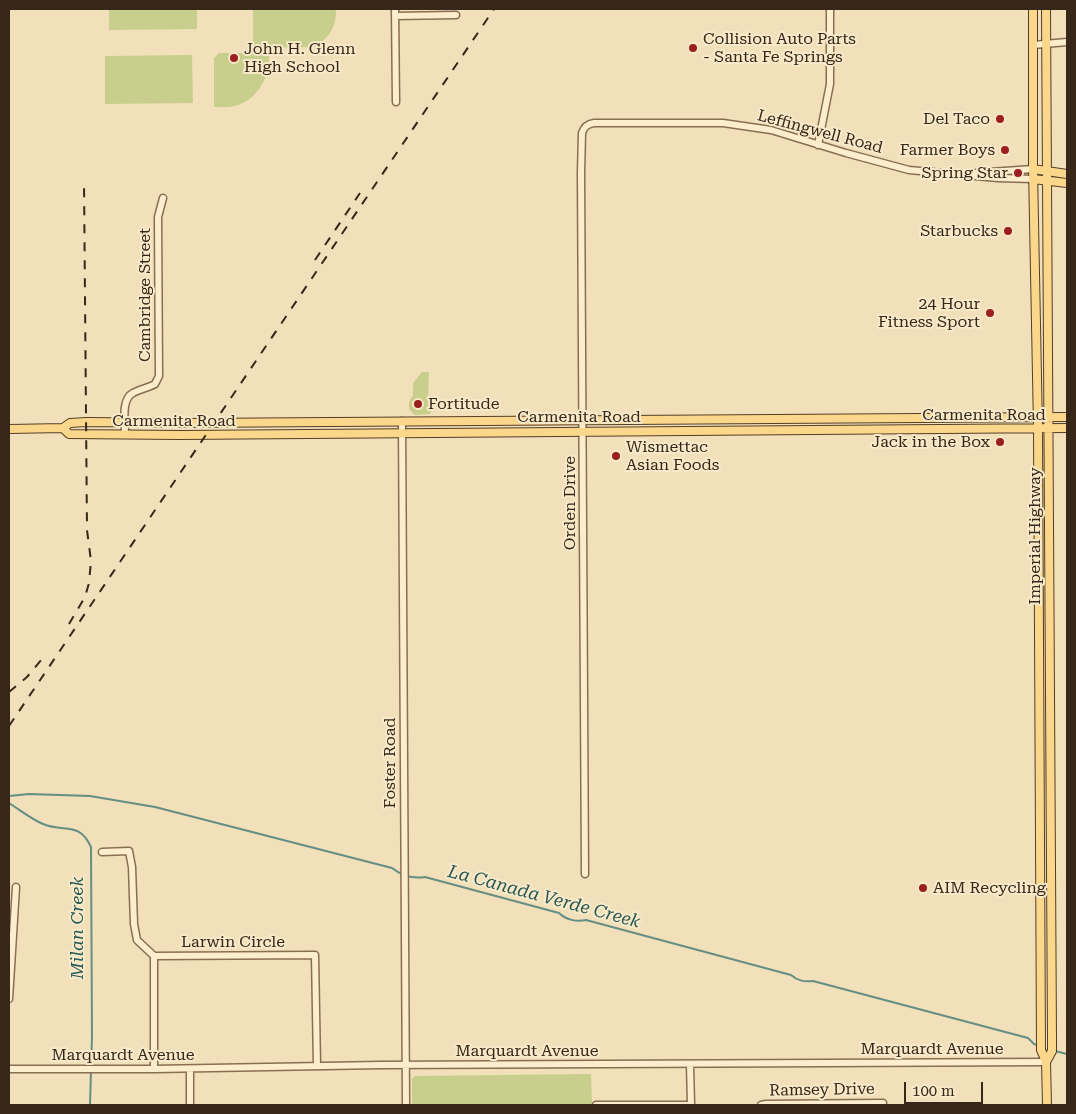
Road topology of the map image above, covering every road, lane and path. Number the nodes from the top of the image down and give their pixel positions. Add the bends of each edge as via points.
1 (830, 9) edge
2 (1033, 9) edge
3 (1046, 9) edge
4 (395, 12) edge
5 (456, 15) dead end
6 (1067, 42) edge
7 (1033, 45) junction
8 (1046, 45) junction
9 (396, 102) dead end
10 (582, 133) joint
11 (818, 145) junction
12 (1033, 169) junction
13 (1046, 170) junction
14 (965, 174) junction
15 (1067, 174) edge
16 (1033, 179) junction
17 (1046, 180) junction
18 (1067, 183) edge
19 (162, 198) dead end
20 (1037, 417) junction
21 (1048, 417) junction
22 (1067, 417) edge
23 (729, 418) junction
24 (583, 419) junction
25 (125, 422) junction
26 (402, 422) junction
27 (64, 428) junction
28 (1038, 428) junction
29 (1048, 428) junction
30 (1067, 428) edge
31 (9, 429) edge
32 (729, 430) junction
33 (584, 431) junction
34 (402, 432) junction
35 (125, 434) junction
36 (102, 852) dead end
37 (585, 874) dead end
38 (16, 887) dead end
39 (154, 956) junction
40 (9, 999) edge
41 (1046, 1060) junction
42 (690, 1064) junction
43 (405, 1065) junction
44 (317, 1066) junction
45 (9, 1069) edge
46 (154, 1069) junction
47 (190, 1069) junction
48 (883, 1103) dead end
49 (190, 1105) edge
50 (406, 1105) edge
51 (596, 1105) edge
52 (691, 1105) edge
53 (760, 1105) edge
54 (1047, 1105) edge

1 - 11 street via 830,84
2 - 7 main road, Imperial Highway
3 - 8 main road, Imperial Highway
4 - 5 street
4 - 9 street
6 - 8 street
7 - 8 street
7 - 12 main road, Imperial Highway
8 - 13 main road, Imperial Highway
10 - 11 street, Leffingwell Road via 585,126 594,123 723,123 771,130
10 - 24 street, Orden Drive
11 - 14 street, Leffingwell Road via 909,170
12 - 13 main road, Leffingwell Road
12 - 14 street, Leffingwell Road
12 - 16 main road, Imperial Highway
13 - 15 main road, Leffingwell Road
13 - 17 main road, Imperial Highway
14 - 16 street, Leffingwell Road
16 - 17 main road, Leffingwell Road
16 - 20 main road, Imperial Highway
17 - 18 main road, Leffingwell Road
17 - 21 main road, Imperial Highway
19 - 25 street, Cambridge Street via 158,217 160,376 155,384 129,396
20 - 21 main road, Carmenita Road
20 - 23 main road, Carmenita Road
20 - 28 main road, Imperial Highway
21 - 22 main road, Carmenita Road
21 - 29 main road, Imperial Highway
23 - 24 main road, Carmenita Road
23 - 32 main road
24 - 26 main road, Carmenita Road
24 - 33 street, Orden Drive
25 - 26 main road, Carmenita Road
25 - 27 main road, Carmenita Road via 70,423
25 - 35 street, Cambridge Street
26 - 34 street, Foster Road
27 - 31 main road, Carmenita Road
27 - 35 main road, Carmenita Road via 69,434
28 - 29 main road, Carmenita Road
28 - 32 main road, Carmenita Road
28 - 41 main road, Imperial Highway via 1041,1050
29 - 30 main road, Carmenita Road
29 - 41 main road, Imperial Highway via 1052,1051
32 - 33 main road, Carmenita Road
33 - 34 main road, Carmenita Road
33 - 37 street, Orden Drive
34 - 35 main road, Carmenita Road
34 - 43 street, Foster Road
36 - 39 street via 129,851 137,940
38 - 40 street
39 - 44 street, Larwin Circle via 316,955
39 - 46 street
41 - 42 street, Marquardt Avenue
41 - 54 main road, Imperial Highway
42 - 43 street, Marquardt Avenue
42 - 52 street
43 - 44 street, Marquardt Avenue
43 - 50 street, Foster Road
44 - 47 street, Marquardt Avenue
45 - 46 street, Marquardt Avenue
46 - 47 street, Marquardt Avenue
47 - 49 street
48 - 53 street, Ramsey Drive
51 - 52 street

